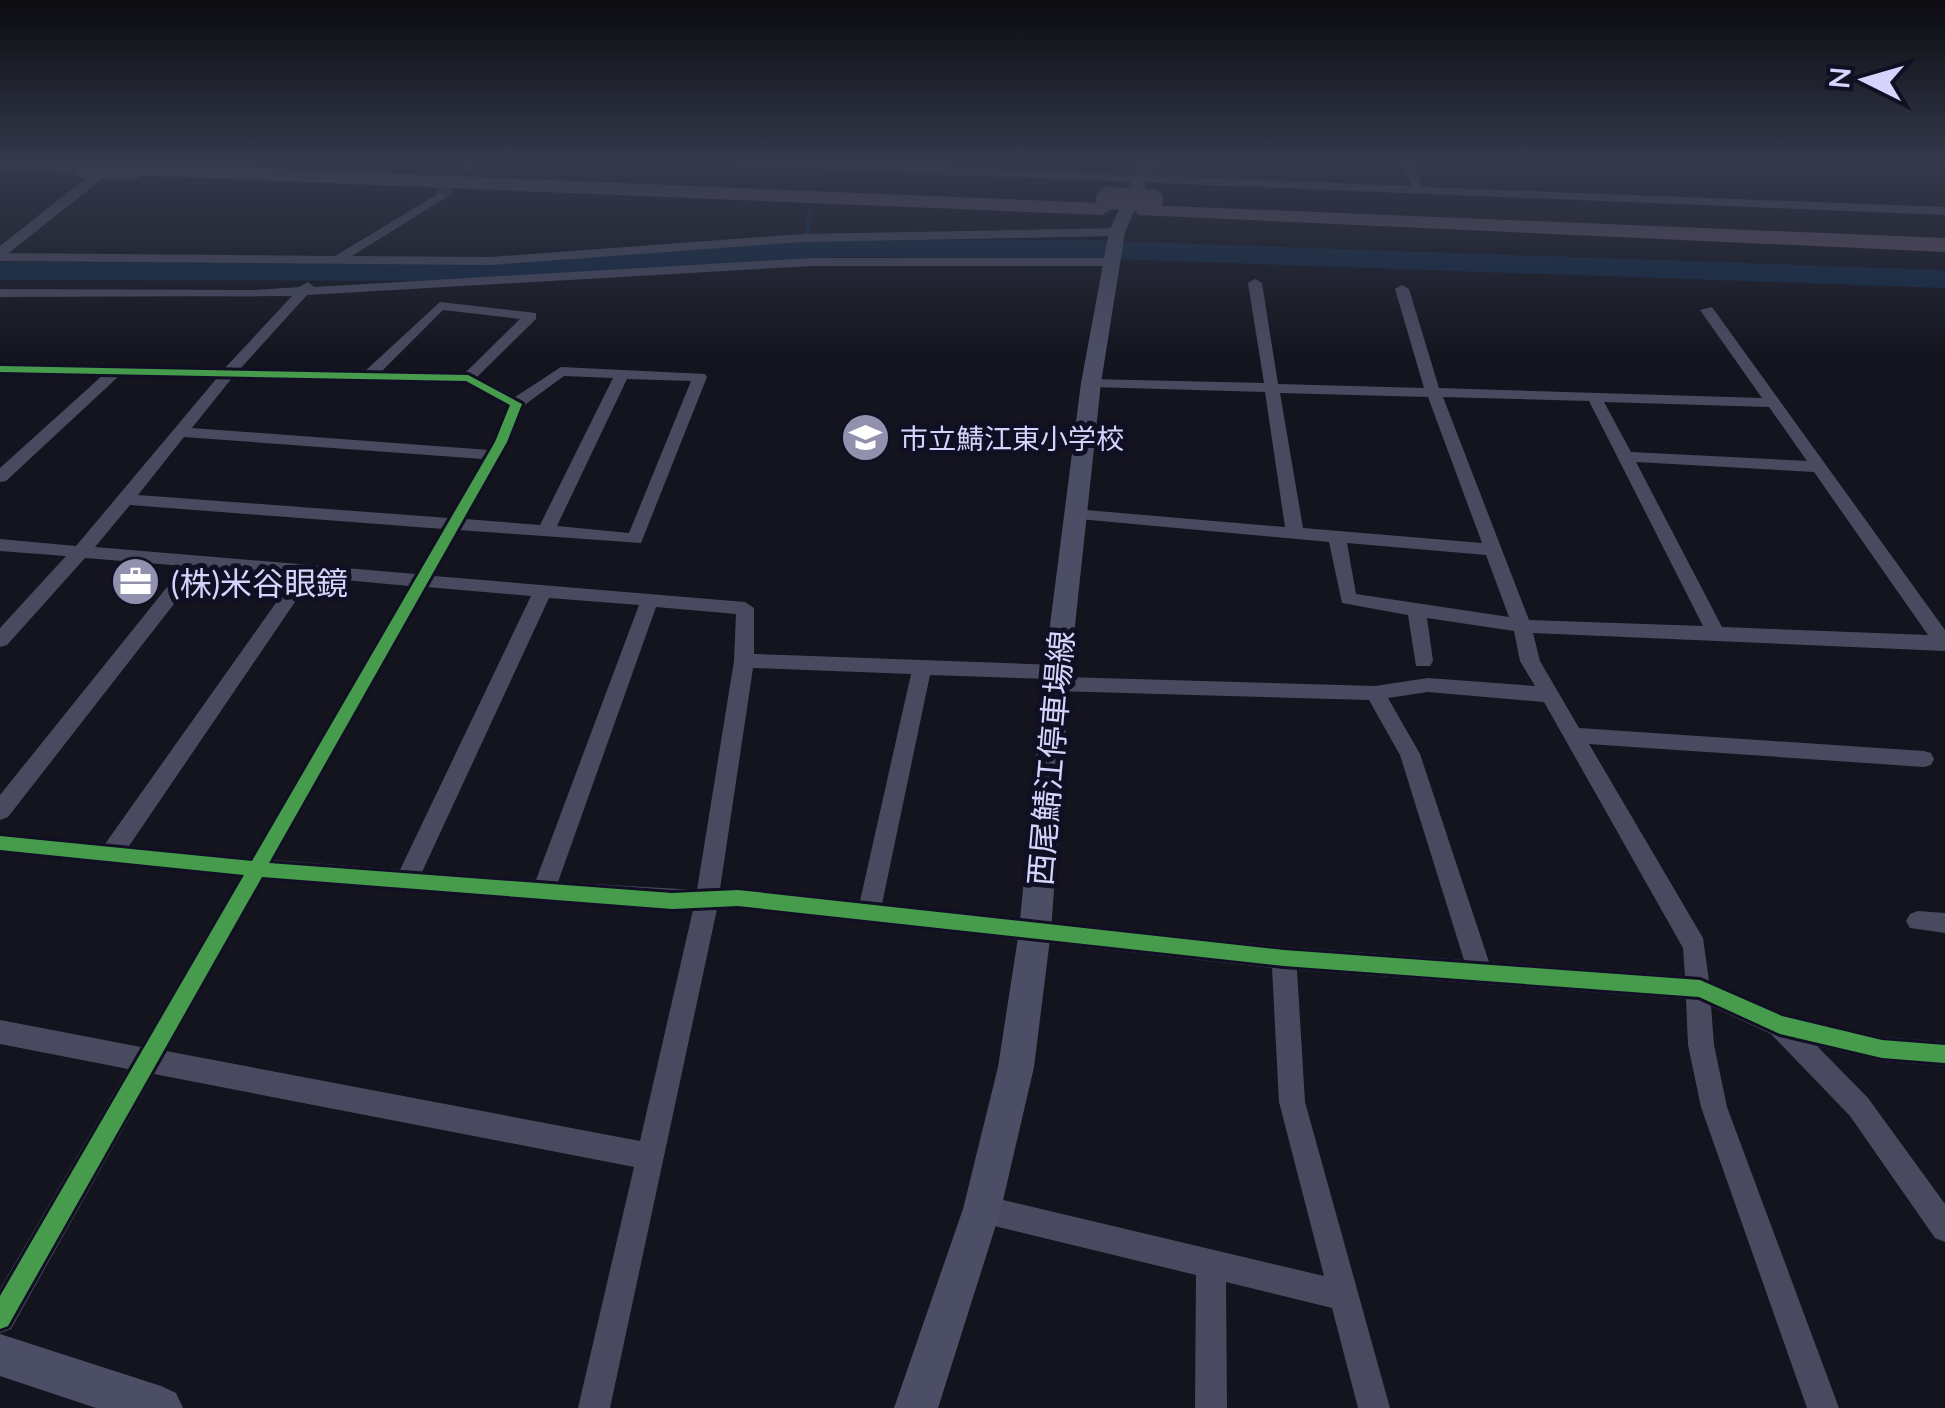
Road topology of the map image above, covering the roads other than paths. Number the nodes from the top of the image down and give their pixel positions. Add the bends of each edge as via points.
1 (37, 229) edge
2 (388, 229) edge
3 (1122, 229) edge
4 (1633, 229) edge
5 (1848, 229) edge
6 (1945, 232) edge
7 (1945, 244) edge
8 (1115, 248) junction
9 (0, 256) edge
10 (330, 265) junction
11 (1255, 283) dead end
12 (1402, 289) dead end
13 (305, 290) junction
14 (0, 293) edge
15 (1706, 310) dead end
16 (0, 369) edge
17 (117, 370) junction
18 (230, 371) junction
19 (622, 374) junction
20 (369, 375) junction
21 (468, 378) junction
22 (1091, 384) junction
23 (1272, 388) junction
24 (1436, 392) junction
25 (1594, 397) junction
26 (1773, 403) junction
27 (516, 404) junction
28 (179, 432) junction
29 (492, 455) junction
30 (1625, 457) junction
31 (1819, 467) junction
32 (0, 477) edge
33 (126, 499) junction
34 (1074, 514) junction
35 (450, 525) junction
36 (546, 532) junction
37 (1296, 534) junction
38 (1337, 538) junction
39 (0, 546) edge
40 (1492, 550) junction
41 (80, 551) junction
42 (199, 560) junction
43 (309, 569) junction
44 (421, 581) junction
45 (542, 591) junction
46 (649, 602) junction
47 (1418, 612) junction
48 (1522, 626) junction
49 (1715, 632) junction
50 (0, 640) edge
51 (1944, 642) edge
52 (744, 661) junction
53 (1423, 661) dead end
54 (922, 667) junction
55 (1056, 678) junction
56 (1375, 693) junction
57 (1551, 695) junction
58 (1572, 735) junction
59 (1924, 758) dead end
60 (0, 811) edge
61 (0, 843) edge
62 (112, 854) junction
63 (258, 869) junction
64 (407, 879) junction
65 (544, 890) junction
66 (707, 900) junction
67 (869, 911) junction
68 (1918, 921) dead end
69 (1945, 922) edge
70 (1035, 931) junction
71 (1284, 958) junction
72 (1480, 972) junction
73 (1700, 989) junction
74 (1780, 1025) junction
75 (0, 1032) edge
76 (1945, 1054) edge
77 (149, 1061) junction
78 (648, 1156) junction
79 (982, 1209) junction
80 (1945, 1228) edge
81 (1212, 1264) junction
82 (1344, 1296) junction
83 (0, 1318) edge
84 (0, 1355) edge
85 (160, 1408) edge
86 (594, 1408) edge
87 (916, 1408) edge
88 (1211, 1408) edge
89 (1374, 1408) edge
90 (1823, 1408) edge

1 - 9 main road
2 - 10 street
3 - 8 main road, 西尾鯖江停車場線
4 - 7 highway
5 - 6 highway
8 - 10 street via 802,238 491,261
8 - 13 street
8 - 22 main road, 西尾鯖江停車場線
9 - 10 street
10 - 13 street
11 - 23 street
12 - 24 street
13 - 14 street
13 - 18 street
15 - 26 street
16 - 17 street
17 - 18 street
17 - 32 street
18 - 20 street
18 - 28 street
19 - 27 street via 561,371
19 - 36 street
19 - 36 street via 700,377 635,539
20 - 21 street
20 - 21 street via 440,306 537,317
21 - 27 street
22 - 23 street
22 - 34 main road, 西尾鯖江停車場線
23 - 24 street
23 - 37 street
24 - 25 street
24 - 40 street
25 - 26 street
25 - 30 street
26 - 31 street
27 - 29 street
28 - 29 street
28 - 33 street
29 - 35 street
30 - 31 street
30 - 49 street
31 - 51 street
33 - 35 street
33 - 41 street
34 - 37 street
34 - 55 main road, 西尾鯖江停車場線
35 - 36 street
35 - 44 street
37 - 38 street
38 - 40 street
38 - 47 street via 1348,599
39 - 41 street
40 - 48 street
41 - 42 street
41 - 50 street
42 - 43 street
42 - 60 street
43 - 44 street
43 - 62 street
44 - 45 street
44 - 63 street
45 - 46 street
45 - 64 street
46 - 52 street via 745,608
46 - 65 street
47 - 48 street
47 - 53 street
48 - 49 street
48 - 57 street via 1530,661
49 - 51 street
52 - 54 street
52 - 66 street
54 - 55 street
54 - 67 street
55 - 56 street
55 - 70 main road, 西尾鯖江停車場線
56 - 57 street via 1428,686
56 - 72 street via 1410,754
57 - 58 street
58 - 59 street
58 - 73 street via 1695,946
61 - 62 street
62 - 63 street
63 - 64 street
63 - 77 street
64 - 65 street
65 - 66 street
66 - 67 street
66 - 78 street
67 - 70 street
68 - 69 street
70 - 71 street
70 - 79 main road, 西尾鯖江停車場線 via 1016,1066
71 - 72 street
71 - 82 street via 1292,1102
72 - 73 street
73 - 74 street
73 - 90 street via 1701,1045 1714,1107
74 - 76 street via 1882,1049
74 - 80 street via 1859,1107
75 - 77 street
77 - 78 street
77 - 83 street
78 - 86 street
79 - 81 street
79 - 87 main road, 西尾鯖江停車場線
81 - 82 street
81 - 88 street
82 - 89 street
84 - 85 main road

